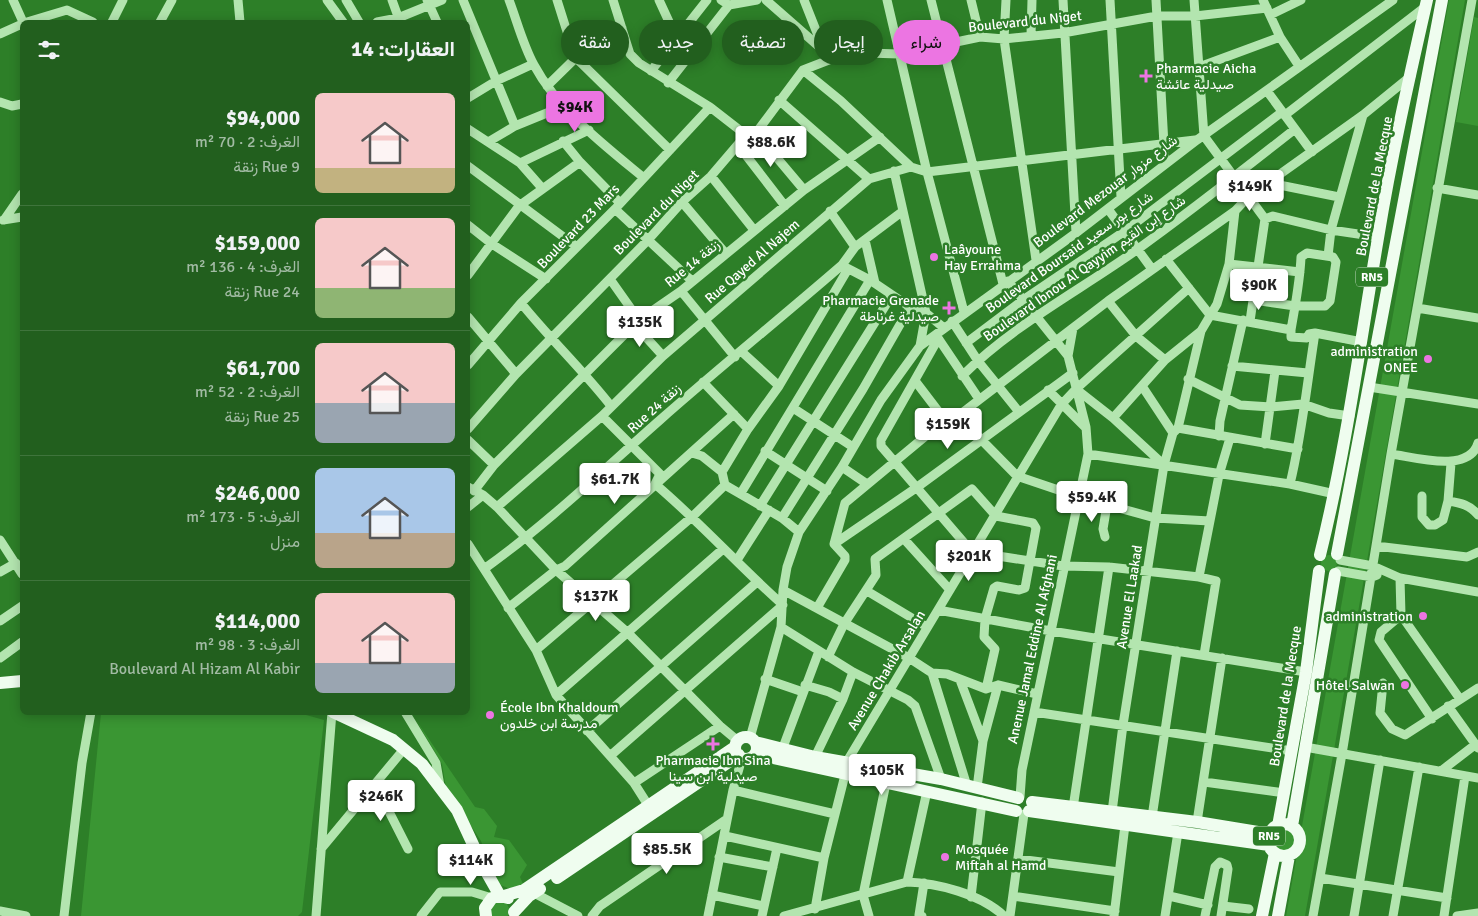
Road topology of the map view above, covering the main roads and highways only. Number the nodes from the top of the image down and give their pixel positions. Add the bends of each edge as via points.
1 (1442, 0) edge
2 (1426, 3) edge
3 (1320, 555) junction
4 (1337, 565) junction
5 (1319, 570) junction
6 (20, 682) edge
7 (0, 683) edge
8 (339, 715) edge
9 (745, 748) junction
10 (845, 769) junction
11 (1023, 805) junction
12 (1292, 826) junction
13 (1273, 840) junction
14 (1289, 856) junction
15 (492, 901) edge
16 (514, 914) edge
17 (1262, 916) edge
18 (1278, 916) edge

1 - 4 main road, Boulevard de la Mecque / RN5
2 - 3 main road, Boulevard de la Mecque / RN5 via 1378,237 1350,416
3 - 4 main road via 1326,551
3 - 5 main road, RN5 via 1316,564
4 - 5 main road via 1324,575
4 - 12 main road, Boulevard de la Mecque / RN5
5 - 13 main road, Boulevard de la Mecque / RN5 via 1306,672 1285,793
6 - 7 main road
8 - 15 main road via 393,740 422,764 457,810 483,866
9 - 10 main road
9 - 10 main road via 815,756
9 - 15 main road via 648,805 524,890
9 - 16 main road via 534,893
10 - 11 main road via 886,783 982,802
10 - 11 main road via 941,779
11 - 13 main road via 1125,825
11 - 13 main road via 1197,822
12 - 13 main road, RN5
12 - 14 main road, RN5 via 1299,834 1300,845
13 - 14 main road, RN5
13 - 17 main road, Boulevard de la Mecque / RN5
14 - 18 main road, RN5
15 - 16 main road via 512,902

